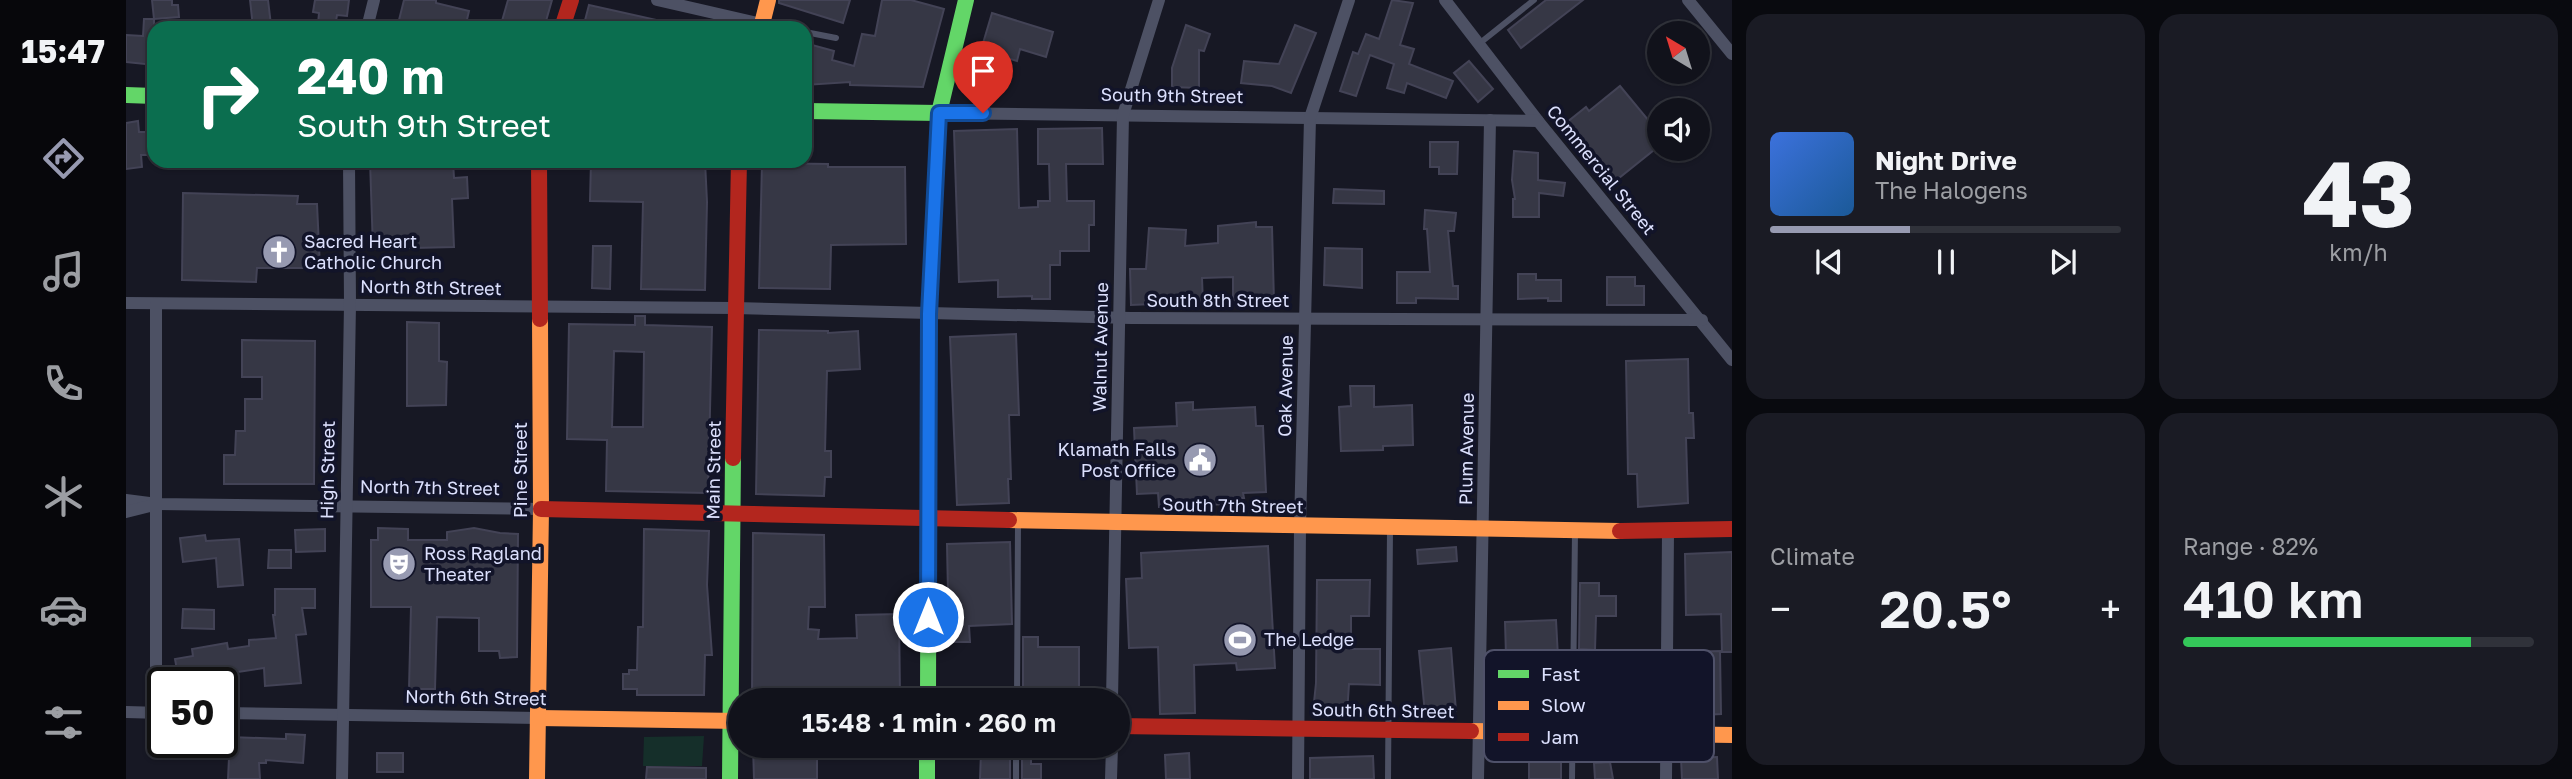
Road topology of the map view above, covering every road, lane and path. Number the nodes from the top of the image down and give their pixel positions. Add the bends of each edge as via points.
1 (374, 0) edge
2 (570, 0) edge
3 (657, 0) edge
4 (768, 0) edge
5 (966, 0) edge
6 (1159, 0) edge
7 (1349, 0) edge
8 (1445, 0) edge
9 (1534, 0) edge
10 (1688, 0) edge
11 (369, 21) edge
12 (564, 21) edge
13 (742, 21) edge
14 (763, 21) edge
15 (812, 33) edge
16 (836, 38) dead end
17 (1480, 43) junction
18 (1732, 54) edge
19 (126, 96) edge
20 (147, 96) edge
21 (812, 111) edge
22 (939, 113) junction
23 (1123, 115) junction
24 (1310, 118) junction
25 (1490, 120) junction
26 (1538, 121) junction
27 (349, 168) edge
28 (539, 168) edge
29 (739, 168) edge
30 (126, 303) edge
31 (156, 304) junction
32 (350, 304) junction
33 (540, 307) junction
34 (735, 308) junction
35 (929, 314) junction
36 (1119, 318) junction
37 (1305, 318) junction
38 (1702, 320) junction
39 (1486, 321) junction
40 (1732, 360) edge
41 (126, 500) edge
42 (157, 504) junction
43 (345, 507) junction
44 (541, 509) junction
45 (126, 512) edge
46 (733, 512) junction
47 (929, 519) junction
48 (1018, 521) junction
49 (1114, 523) junction
50 (1300, 527) junction
51 (1390, 528) junction
52 (1484, 529) junction
53 (1732, 529) edge
54 (1575, 530) junction
55 (1668, 532) junction
56 (1574, 650) edge
57 (1667, 650) edge
58 (159, 667) edge
59 (735, 688) edge
60 (928, 688) edge
61 (1017, 688) edge
62 (1112, 688) edge
63 (126, 712) edge
64 (147, 713) edge
65 (238, 713) edge
66 (342, 715) junction
67 (538, 718) junction
68 (728, 721) edge
69 (1130, 726) edge
70 (1299, 729) junction
71 (1388, 730) junction
72 (1479, 731) junction
73 (1484, 731) edge
74 (1714, 735) edge
75 (1732, 735) edge
76 (732, 758) edge
77 (928, 758) edge
78 (1016, 758) edge
79 (1112, 758) edge
80 (342, 779) edge
81 (537, 779) edge
82 (730, 779) edge
83 (927, 779) edge
84 (1016, 779) edge
85 (1111, 779) edge
86 (1298, 779) edge
87 (1388, 779) edge
88 (1478, 779) edge

1 - 11 street
2 - 12 street
3 - 13 street
4 - 14 street
5 - 22 street
6 - 23 street, Walnut Avenue
7 - 24 street, Oak Avenue
8 - 17 street, Commercial Street
9 - 17 lane
10 - 18 street
15 - 16 lane
17 - 26 street, Commercial Street
19 - 20 street
21 - 22 street, South 9th Street
22 - 23 street, South 9th Street
22 - 35 street
23 - 24 street, South 9th Street
23 - 36 street, Walnut Avenue
24 - 25 street, South 9th Street
24 - 37 street, Oak Avenue
25 - 26 street, South 9th Street
25 - 39 street, Plum Avenue
26 - 38 street, Commercial Street
27 - 32 street, High Street
28 - 33 street, Pine Street
29 - 34 street, Main Street
30 - 31 street, North 8th Street
31 - 32 street, North 8th Street
31 - 42 street
32 - 33 street, North 8th Street
32 - 43 street, High Street
33 - 34 street, North 8th Street
33 - 44 street, Pine Street
34 - 35 street, South 8th Street
34 - 46 street, Main Street
35 - 36 street, South 8th Street
35 - 47 street
36 - 37 street, South 8th Street
36 - 49 street, Walnut Avenue
37 - 39 street, South 8th Street
37 - 50 street, Oak Avenue
38 - 39 street, South 8th Street
38 - 40 street, Commercial Street
39 - 52 street, Plum Avenue
41 - 42 street, North 7th Street
42 - 43 street, North 7th Street
42 - 45 street
42 - 58 street
43 - 44 street, North 7th Street
43 - 66 street, High Street
44 - 46 street, North 7th Street
44 - 67 street, Pine Street
46 - 47 street, South 7th Street
46 - 59 street, Main Street
47 - 48 street, South 7th Street
47 - 60 street
48 - 49 street, South 7th Street
48 - 61 lane
49 - 50 street, South 7th Street
49 - 62 street, Walnut Avenue
50 - 51 street, South 7th Street
50 - 70 street, Oak Avenue
51 - 52 street, South 7th Street
51 - 71 lane
52 - 54 street, South 7th Street
52 - 72 street, Plum Avenue
53 - 55 street, South 7th Street
54 - 55 street, South 7th Street
54 - 56 lane
55 - 57 street
63 - 64 street
65 - 66 street, North 6th Street
66 - 67 street, North 6th Street
66 - 80 street, High Street
67 - 68 street, North 6th Street
67 - 81 street, Pine Street
69 - 70 street, South 6th Street
70 - 71 street, South 6th Street
70 - 86 street, Oak Avenue
71 - 72 street, South 6th Street
71 - 87 lane
72 - 73 street, South 6th Street
72 - 88 street, Plum Avenue
74 - 75 street, South 6th Street
76 - 82 street, Main Street
77 - 83 street
78 - 84 lane
79 - 85 street

